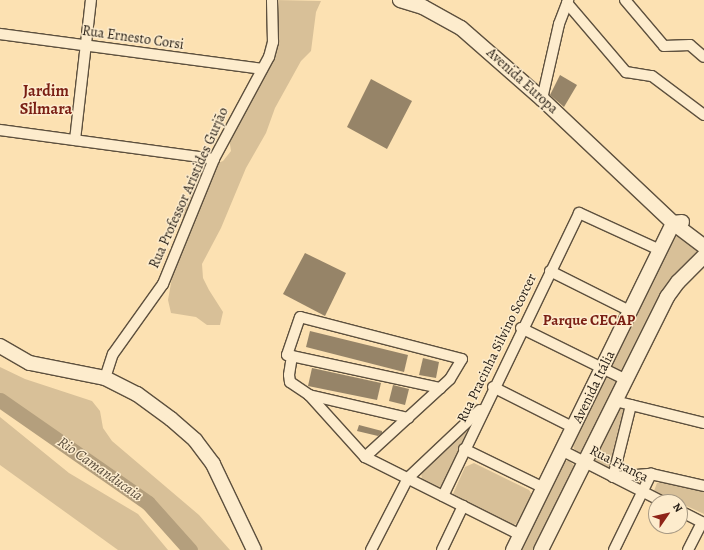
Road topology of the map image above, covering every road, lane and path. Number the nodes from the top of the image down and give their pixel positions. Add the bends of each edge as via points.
1 (91, 0) edge
2 (272, 0) edge
3 (400, 0) edge
4 (624, 0) edge
5 (568, 2) edge
6 (0, 34) edge
7 (85, 45) junction
8 (704, 57) edge
9 (262, 70) junction
10 (542, 99) junction
11 (704, 115) edge
12 (0, 130) edge
13 (74, 140) junction
14 (214, 159) junction
15 (631, 184) junction
16 (673, 223) junction
17 (699, 231) edge
18 (704, 246) edge
19 (660, 250) junction
20 (704, 256) edge
21 (550, 270) junction
22 (704, 270) edge
23 (689, 271) junction
24 (630, 311) junction
25 (521, 328) junction
26 (0, 346) edge
27 (292, 356) junction
28 (603, 368) junction
29 (105, 378) junction
30 (626, 380) junction
31 (440, 388) junction
32 (493, 388) junction
33 (309, 395) junction
34 (615, 401) junction
35 (631, 405) junction
36 (483, 408) junction
37 (408, 418) junction
38 (704, 423) edge
39 (574, 428) junction
40 (464, 450) junction
41 (562, 451) junction
42 (365, 457) junction
43 (584, 462) junction
44 (651, 474) junction
45 (613, 477) junction
46 (408, 478) junction
47 (704, 486) edge
48 (544, 488) junction
49 (642, 492) junction
50 (648, 495) edge
51 (443, 496) junction
52 (463, 506) junction
53 (688, 515) edge
54 (703, 522) edge
55 (521, 535) junction
56 (254, 550) edge
57 (371, 550) edge
58 (442, 550) edge
59 (513, 550) edge
60 (541, 550) edge
61 (614, 550) edge
62 (688, 550) edge

1 - 7 street
2 - 9 street, Rua Professor Aristides Gurjão via 273,42
3 - 10 street, Avenida Europa via 423,7 461,28
4 - 8 street via 664,46 690,45
5 - 10 street via 559,24
5 - 11 street via 626,72 652,76
6 - 7 street, Rua Ernesto Corsi
7 - 9 street, Rua Ernesto Corsi
7 - 13 street
9 - 14 street, Rua Professor Aristides Gurjão
10 - 15 street, Avenida Europa
12 - 13 street
13 - 14 street
14 - 29 street, Rua Professor Aristides Gurjão via 163,284 113,354
15 - 16 street, Avenida Europa
15 - 17 street, Avenida Europa
16 - 17 street via 679,221
16 - 18 street, Avenida Europa
16 - 19 street, Avenida Itália
19 - 21 street, Rua Pracinha Silvino Scorcer via 579,212
19 - 24 street, Avenida Itália
20 - 23 street, Avenida Itália
21 - 24 street
21 - 25 street, Rua Pracinha Silvino Scorcer
22 - 23 street
23 - 30 street, Avenida Itália via 667,297
24 - 28 street, Avenida Itália
25 - 28 street
25 - 32 street, Rua Pracinha Silvino Scorcer
26 - 29 street via 30,364
27 - 31 street
27 - 31 street via 287,355 300,317 462,359 450,379
27 - 33 street via 290,382
28 - 30 street
28 - 39 street, Avenida Itália
29 - 56 street via 136,394 195,440 213,464 229,493 242,530
30 - 34 street, Avenida Itália
31 - 37 street
32 - 36 street, Rua Pracinha Silvino Scorcer
32 - 39 street
33 - 37 street
33 - 42 street
34 - 35 street
34 - 43 street, Avenida Itália
35 - 38 street
35 - 45 street
36 - 40 street, Rua Pracinha Silvino Scorcer
36 - 46 street
37 - 42 street
39 - 41 street, Avenida Itália
40 - 48 street
40 - 51 street, Rua Pracinha Silvino Scorcer
41 - 43 street, Rua França
41 - 48 street, Avenida Itália
42 - 46 street
43 - 45 street, Rua França
43 - 60 street, Avenida Itália
44 - 45 street
44 - 47 street
44 - 49 street
45 - 49 street, Rua França
46 - 51 street
46 - 57 street
48 - 55 street, Avenida Itália
49 - 50 street, Rua França
49 - 61 street
51 - 52 street
52 - 55 street
52 - 58 street
53 - 54 street
54 - 62 street
55 - 59 street, Avenida Itália

